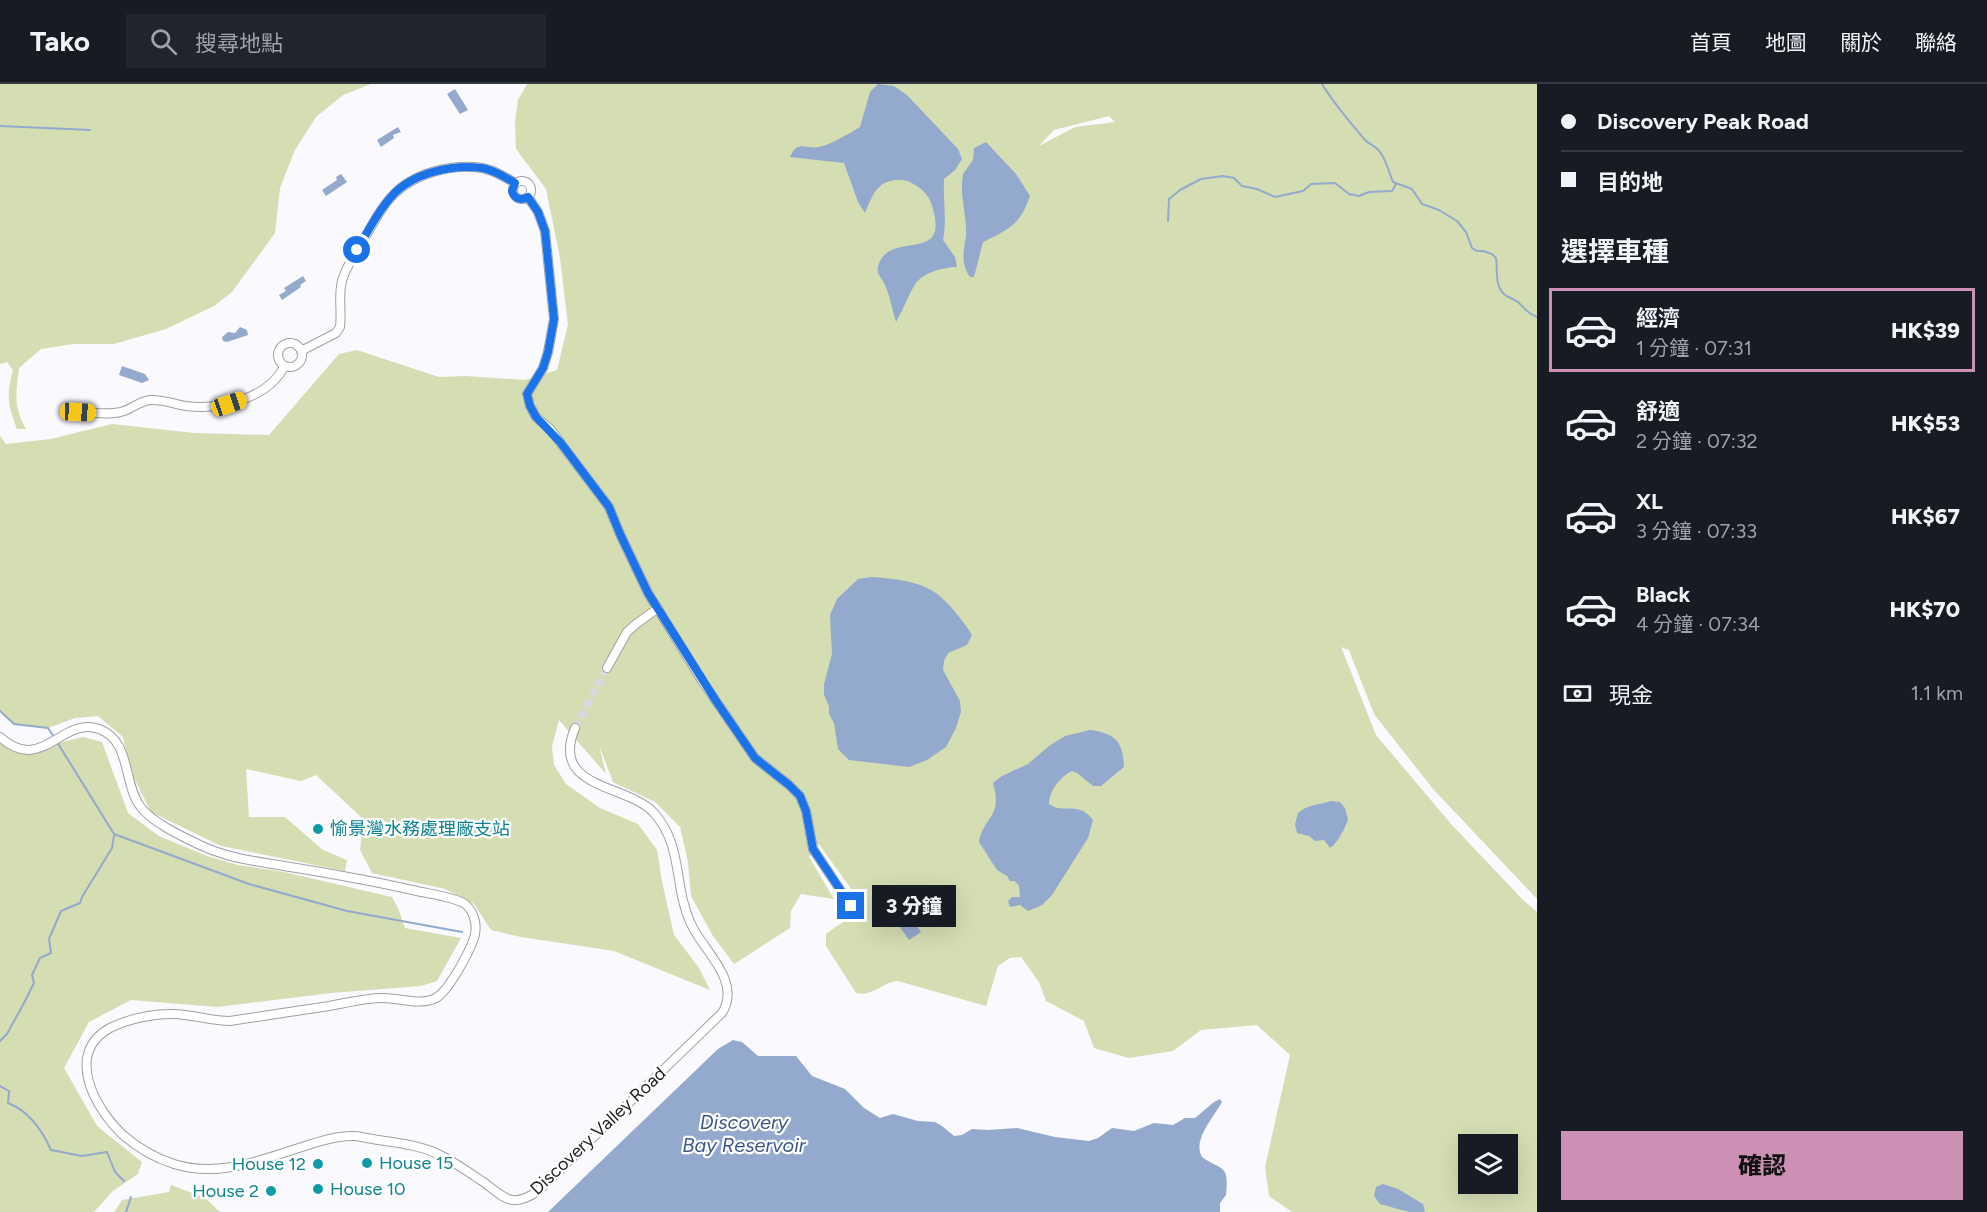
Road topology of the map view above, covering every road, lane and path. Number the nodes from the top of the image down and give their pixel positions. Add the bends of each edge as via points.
1 (515, 183) junction
2 (528, 197) junction
3 (301, 351) junction
4 (284, 367) junction
5 (78, 412) dead end
6 (658, 609) junction
7 (607, 668) tunnel mouth
8 (575, 728) tunnel mouth
9 (0, 737) edge
10 (851, 906) dead end

1 - 2 street via 514,195
1 - 2 street via 529,183
1 - 3 street via 481,168 456,168 434,171 393,194 381,208 342,281 340,327 336,333
2 - 6 street via 545,231 554,319 543,368 527,394 530,406 609,507
3 - 4 street via 299,363 292,368
3 - 4 street via 293,344 282,346 277,356
4 - 5 street via 275,381 229,404 185,406 150,400 122,412
6 - 7 street via 627,632
6 - 10 street via 755,758 800,796 813,849
8 - 9 street, Discovery Valley Road via 571,753 581,774 644,805 662,823 675,853 679,891 687,917 728,984 728,1005 538,1191 513,1200 443,1156 409,1144 354,1136 316,1142 243,1166 204,1170 154,1156 116,1128 92,1092 86,1069 94,1041 112,1027 158,1015 230,1021 380,998 434,999 446,988 470,949 477,927 465,905 453,900 228,856 200,845 143,810 120,749 112,737 99,729 75,730 36,750 11,746

